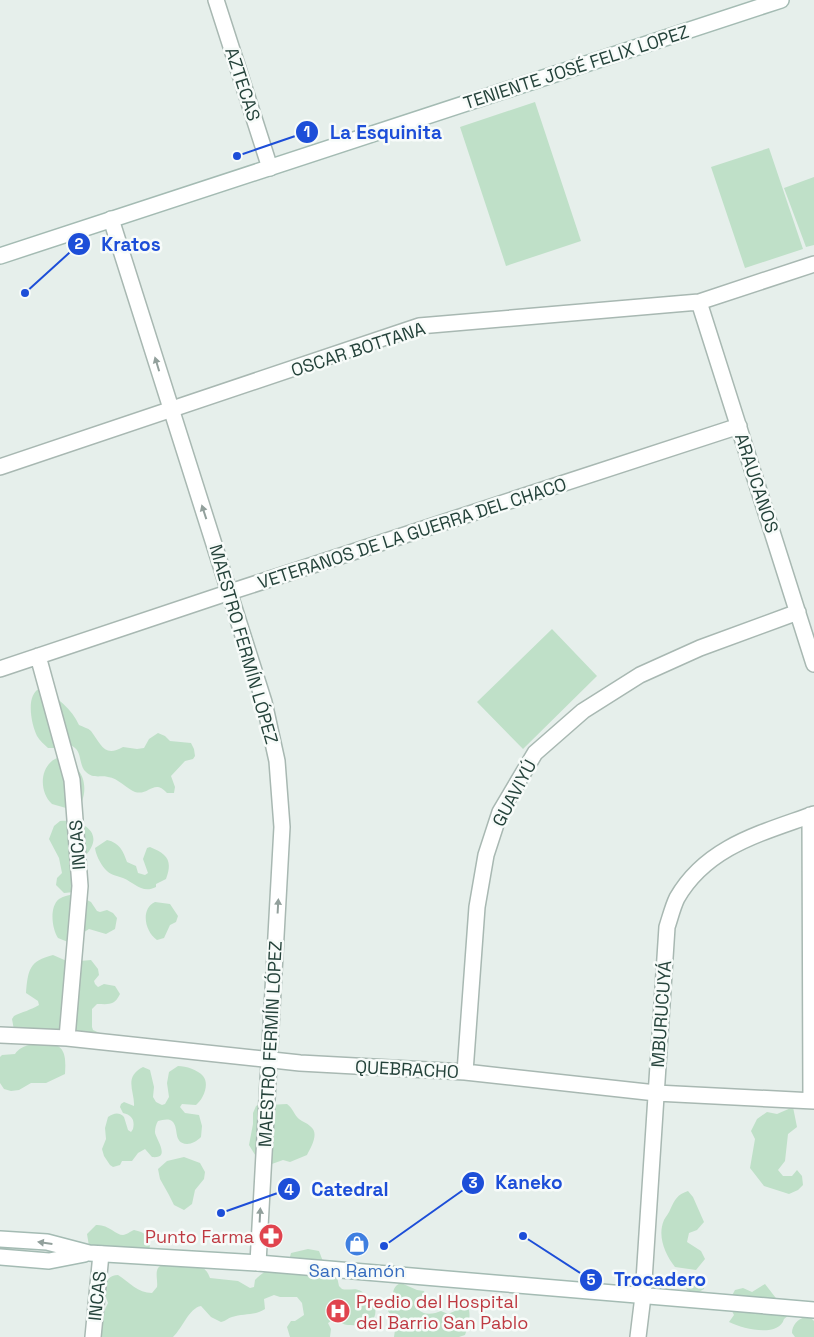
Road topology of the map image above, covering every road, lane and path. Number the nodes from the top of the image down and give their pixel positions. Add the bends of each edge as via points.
1 (216, 0) edge
2 (782, 0) edge
3 (270, 168) junction
4 (112, 220) junction
5 (0, 256) edge
6 (814, 264) edge
7 (700, 302) junction
8 (171, 410) junction
9 (739, 426) junction
10 (0, 467) edge
11 (230, 592) junction
12 (798, 612) junction
13 (38, 656) junction
14 (814, 664) edge
15 (0, 669) edge
16 (812, 814) edge
17 (0, 1035) edge
18 (67, 1038) junction
19 (268, 1060) junction
20 (465, 1072) junction
21 (656, 1092) junction
22 (812, 1101) edge
23 (0, 1239) edge
24 (95, 1254) junction
25 (0, 1257) edge
26 (258, 1263) junction
27 (643, 1296) junction
28 (814, 1310) edge
29 (93, 1337) edge
30 (638, 1337) edge

1 - 3 street, AZTECAS
2 - 3 street, TENIENTE JOSÉ FELIX LOPEZ
3 - 4 street, TENIENTE JOSÉ FELIX LOPEZ
4 - 5 street, TENIENTE JOSÉ FELIX LOPEZ
8 -> 4 street, MAESTRO FERMÍN LÓPEZ
6 - 7 street, OSCAR BOTTANA
7 - 8 street, OSCAR BOTTANA via 419,326
7 - 9 street, ARAUCANOS
8 - 10 street, OSCAR BOTTANA
11 -> 8 street, MAESTRO FERMÍN LÓPEZ
9 - 11 street, VETERANOS DE LA GUERRA DEL CHACO
9 - 12 street, ARAUCANOS
11 - 13 street, VETERANOS DE LA GUERRA DEL CHACO
19 -> 11 street, MAESTRO FERMÍN LÓPEZ via 282,826 279,784 264,702
12 - 14 street, ARAUCANOS
12 - 20 street, GUAVIYÚ via 700,648 640,675 583,711 535,754 500,812 486,855 477,907
13 - 15 street, VETERANOS DE LA GUERRA DEL CHACO
13 - 18 street, INCAS via 72,780 80,886
16 - 21 street, MBURUCUYÁ via 724,851 702,866 677,899 667,927
16 - 22 street
17 - 18 street, QUEBRACHO
18 - 19 street, QUEBRACHO
19 - 20 street, QUEBRACHO
26 -> 19 street, MAESTRO FERMÍN LÓPEZ
20 - 21 street, QUEBRACHO
21 - 22 street, QUEBRACHO
21 - 27 street, MBURUCUYÁ
24 -> 23 street via 47,1242
24 - 25 street via 49,1261
24 - 26 street
24 - 29 street, INCAS
26 - 27 street
27 - 28 street
27 - 30 street, MBURUCUYÁ

